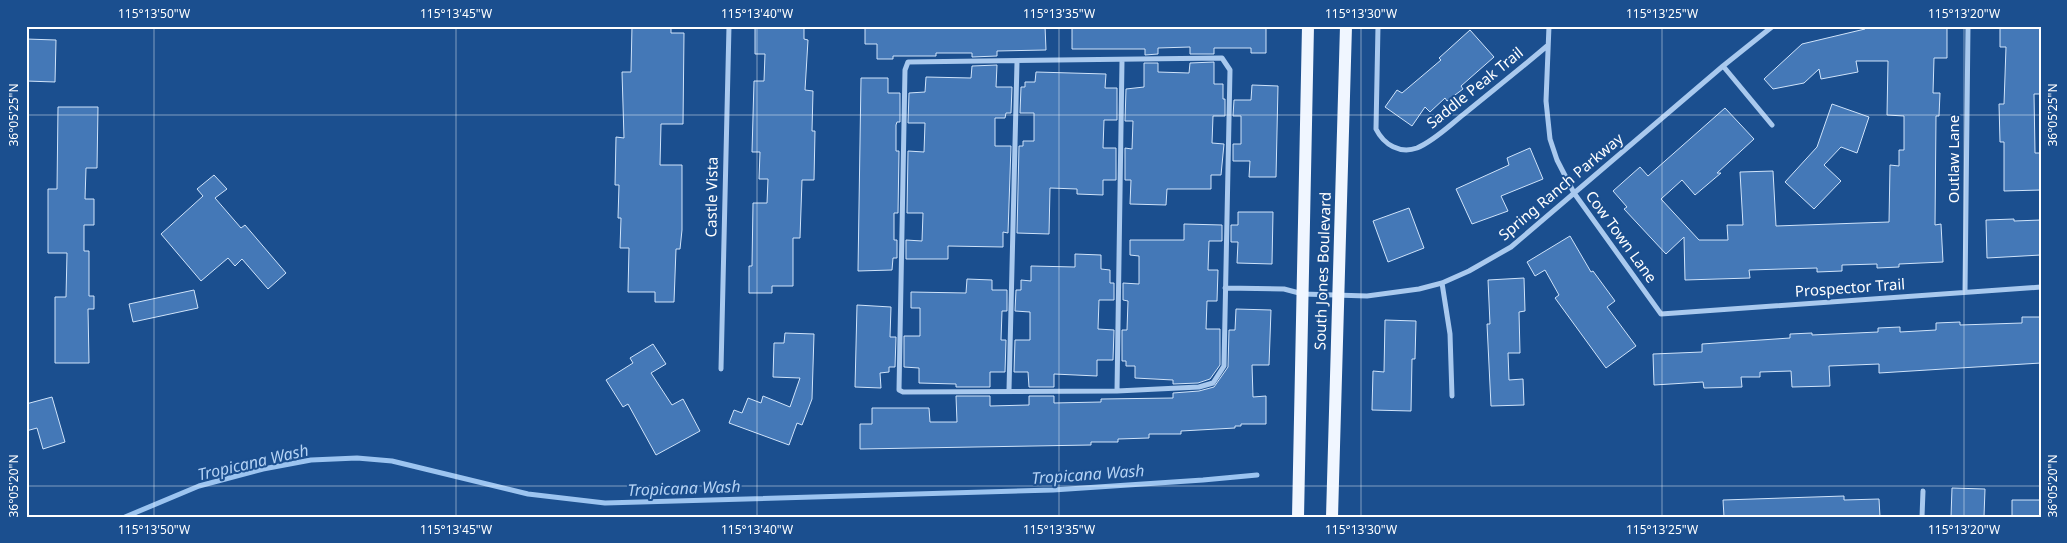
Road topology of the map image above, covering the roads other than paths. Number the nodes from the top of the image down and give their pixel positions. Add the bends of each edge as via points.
1 (729, 26) edge
2 (1308, 26) edge
3 (1346, 26) edge
4 (1378, 26) edge
5 (1549, 26) edge
6 (1773, 26) edge
7 (1968, 26) edge
8 (1547, 46) junction
9 (1122, 61) junction
10 (1017, 62) junction
11 (1723, 66) junction
12 (1772, 125) dead end
13 (1574, 193) junction
14 (1442, 283) junction
15 (2041, 287) edge
16 (1224, 288) junction
17 (1965, 292) junction
18 (1303, 294) junction
19 (1338, 295) junction
20 (1660, 314) joint
21 (720, 369) dead end
22 (1009, 390) junction
23 (1117, 390) junction
24 (1452, 396) dead end
25 (1923, 491) dead end
26 (1298, 517) edge
27 (1332, 517) edge
28 (1922, 517) edge

1 - 21 street, Castle Vista
2 - 18 main road, South Jones Boulevard
3 - 19 main road, South Jones Boulevard
4 - 8 street, Saddle Peak Trail via 1376,129 1381,138 1396,149 1418,148 1438,135
5 - 8 street, Cow Town Lane
6 - 11 street, Spring Ranch Parkway
7 - 17 street, Outlaw Lane
8 - 13 street, Cow Town Lane via 1546,101 1550,139
9 - 10 street
9 - 16 street via 1222,58 1230,70
9 - 23 street
10 - 22 street
10 - 22 street via 908,62 905,70 898,386 903,392
11 - 12 street
11 - 13 street, Spring Ranch Parkway
13 - 14 street, Spring Ranch Parkway via 1511,247 1469,272
13 - 20 street, Cow Town Lane
14 - 19 street, Spring Ranch Parkway via 1367,296
14 - 24 street via 1450,334
15 - 17 street, Prospector Trail
16 - 18 street, Spring Ranch Parkway via 1284,289
16 - 23 street via 1224,366 1213,383 1199,387
17 - 20 street, Prospector Trail
18 - 19 street, Spring Ranch Parkway
18 - 26 main road, South Jones Boulevard
19 - 27 main road, South Jones Boulevard
22 - 23 street
25 - 28 street

